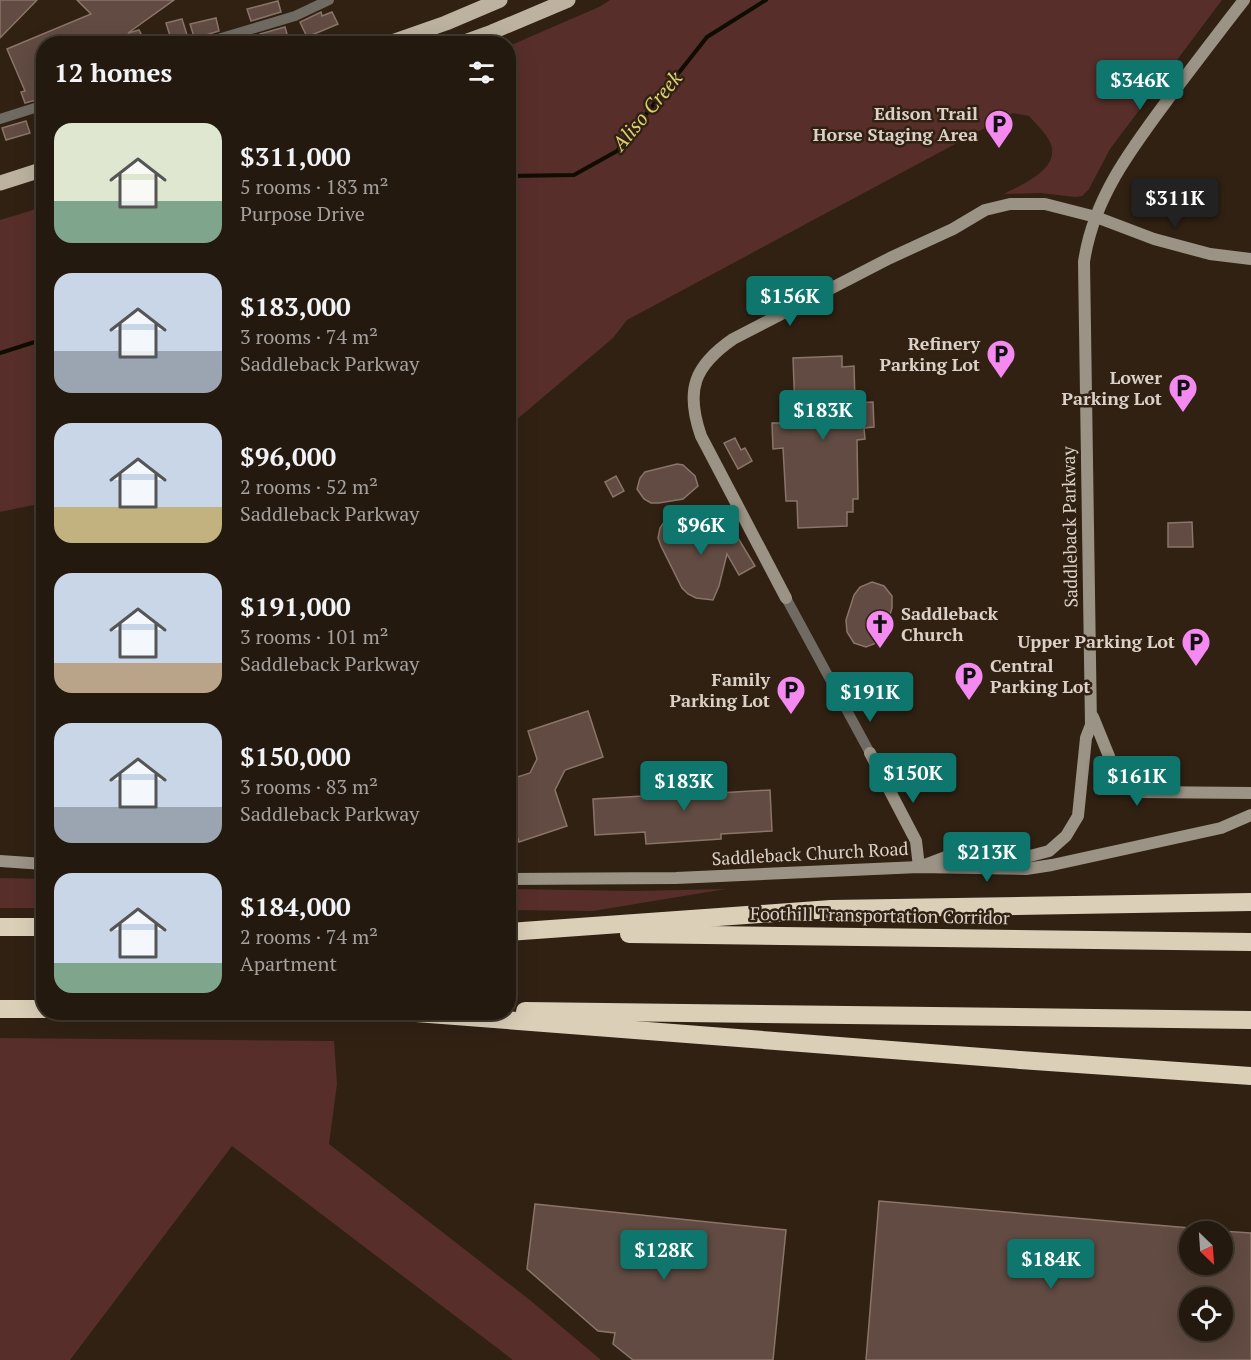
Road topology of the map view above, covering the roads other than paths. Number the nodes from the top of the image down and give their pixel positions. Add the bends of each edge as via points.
1 (329, 0) edge
2 (500, 0) edge
3 (568, 0) edge
4 (1244, 0) edge
5 (228, 36) edge
6 (409, 36) edge
7 (481, 36) edge
8 (36, 108) edge
9 (0, 119) edge
10 (36, 172) edge
11 (0, 183) edge
12 (1096, 217) junction
13 (1251, 259) edge
14 (786, 598) joint
15 (1091, 710) junction
16 (870, 753) joint
17 (1251, 793) edge
18 (1251, 815) edge
19 (0, 861) edge
20 (36, 863) edge
21 (920, 867) junction
22 (516, 879) edge
23 (1251, 902) edge
24 (0, 927) edge
25 (36, 927) edge
26 (516, 931) edge
27 (516, 932) edge
28 (1251, 942) edge
29 (0, 1008) edge
30 (36, 1009) edge
31 (516, 1011) edge
32 (506, 1020) edge
33 (1251, 1020) edge
34 (1251, 1076) edge

1 - 5 street via 295,16
2 - 6 main road
3 - 7 main road
4 - 12 main road, Saddleback Parkway via 1131,148
8 - 9 street
10 - 11 main road
12 - 13 main road via 1154,239 1210,254
12 - 14 main road via 1046,204 1010,204 985,210 715,351 699,371 693,397 694,417
12 - 15 main road, Saddleback Parkway via 1087,238 1084,262
14 - 16 street
15 - 17 main road via 1113,766 1127,786 1149,793
15 - 21 main road, Saddleback Parkway via 1078,816 1066,836 1049,851 1030,856 948,856
16 - 21 main road via 916,841
18 - 21 main road, Saddleback Church Road via 1221,828 1052,865
19 - 20 main road
21 - 22 main road, Saddleback Church Road via 676,878
23 - 26 highway via 831,909
24 - 25 highway
27 - 28 highway, Foothill Transportation Corridor
29 - 30 highway
31 - 33 highway
32 - 34 highway

